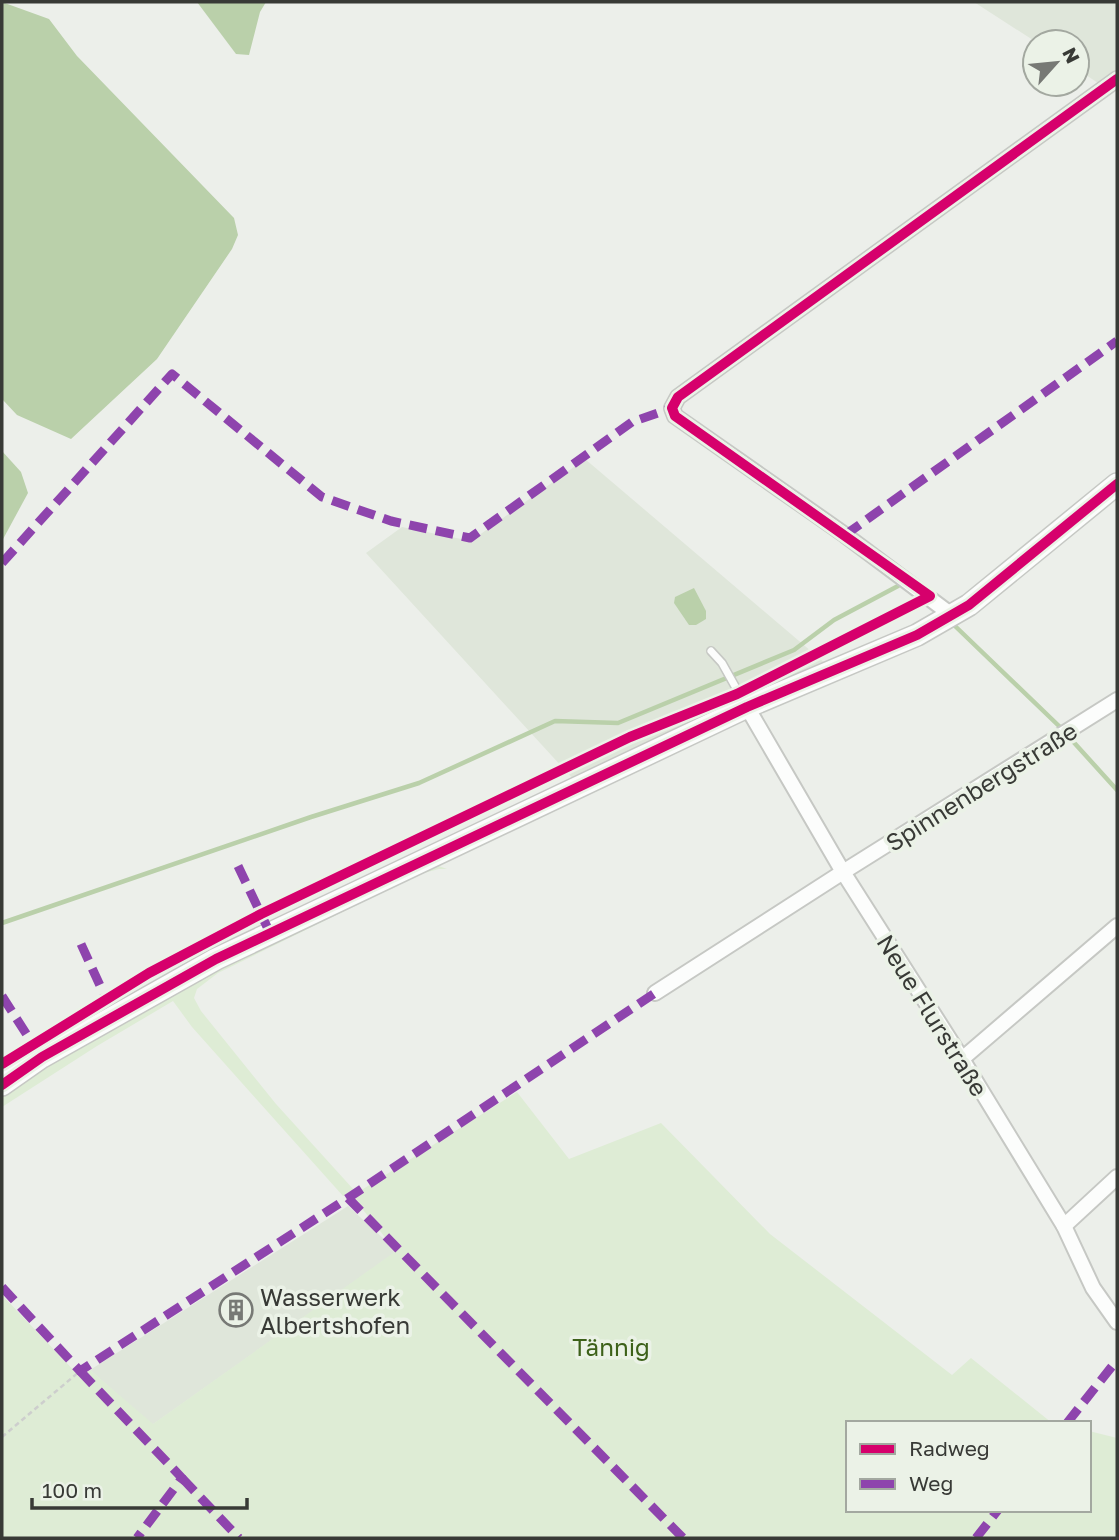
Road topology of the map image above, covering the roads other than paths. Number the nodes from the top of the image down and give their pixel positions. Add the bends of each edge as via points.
1 (1117, 79) edge
2 (1117, 484) edge
3 (953, 616) junction
4 (711, 651) dead end
5 (743, 700) junction
6 (1117, 700) edge
7 (843, 872) junction
8 (1117, 926) edge
9 (655, 993) dead end
10 (962, 1059) junction
11 (2, 1085) edge
12 (1117, 1177) edge
13 (1063, 1226) junction
14 (1117, 1322) edge

1 - 3 street via 678,397 672,408 675,416
2 - 3 street
3 - 5 street via 917,635
4 - 5 lane
5 - 7 street, Neue Flurstraße
5 - 11 street via 216,959 42,1057
6 - 7 street, Spinnenbergstraße
7 - 9 street, Spinnenbergstraße
7 - 10 street, Neue Flurstraße
8 - 10 street
10 - 13 street, Neue Flurstraße
12 - 13 street
13 - 14 street, Neue Flurstraße via 1093,1288

